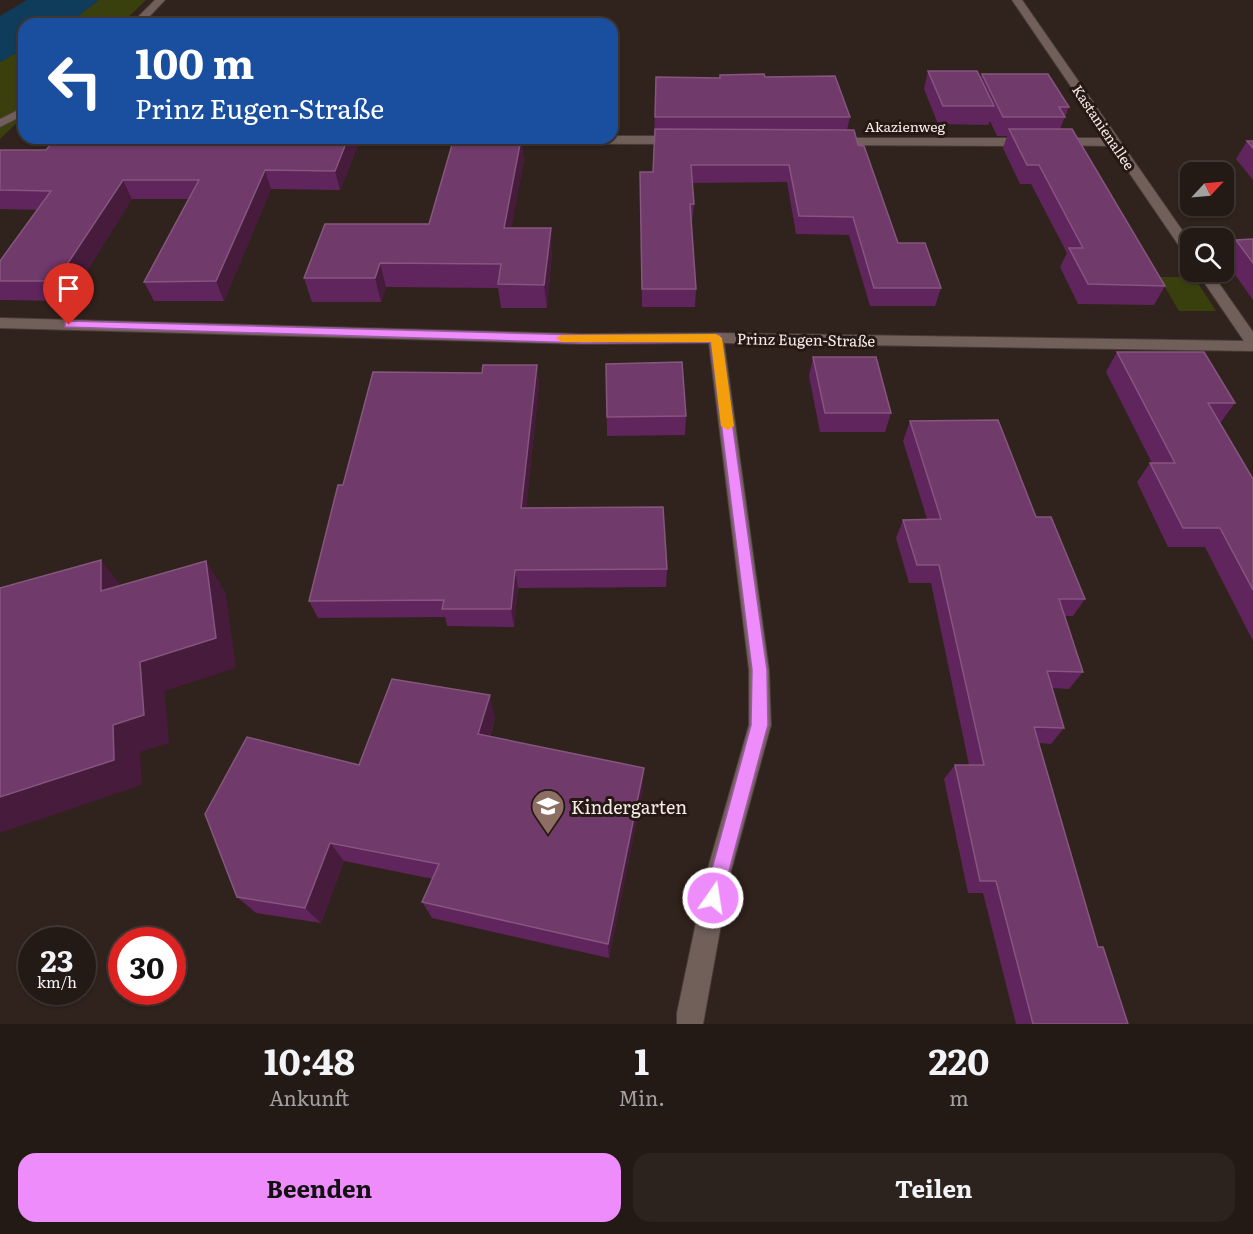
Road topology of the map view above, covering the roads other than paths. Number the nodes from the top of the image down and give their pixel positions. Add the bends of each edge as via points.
1 (160, 0) edge
2 (1017, 0) edge
3 (142, 18) edge
4 (18, 114) edge
5 (0, 124) edge
6 (618, 140) edge
7 (694, 140) edge
8 (826, 141) edge
9 (1114, 142) junction
10 (1180, 237) edge
11 (1211, 282) edge
12 (0, 323) edge
13 (716, 338) junction
14 (1253, 344) edge
15 (690, 1024) edge

1 - 3 street
2 - 9 street, Kastanienallee
4 - 5 street
6 - 7 street
8 - 9 street, Akazienweg
9 - 10 street, Kastanienallee
11 - 14 street
12 - 13 street, Prinz Eugen-Straße via 582,339
13 - 14 street, Prinz Eugen-Straße
13 - 15 street via 759,670 760,725 718,875

